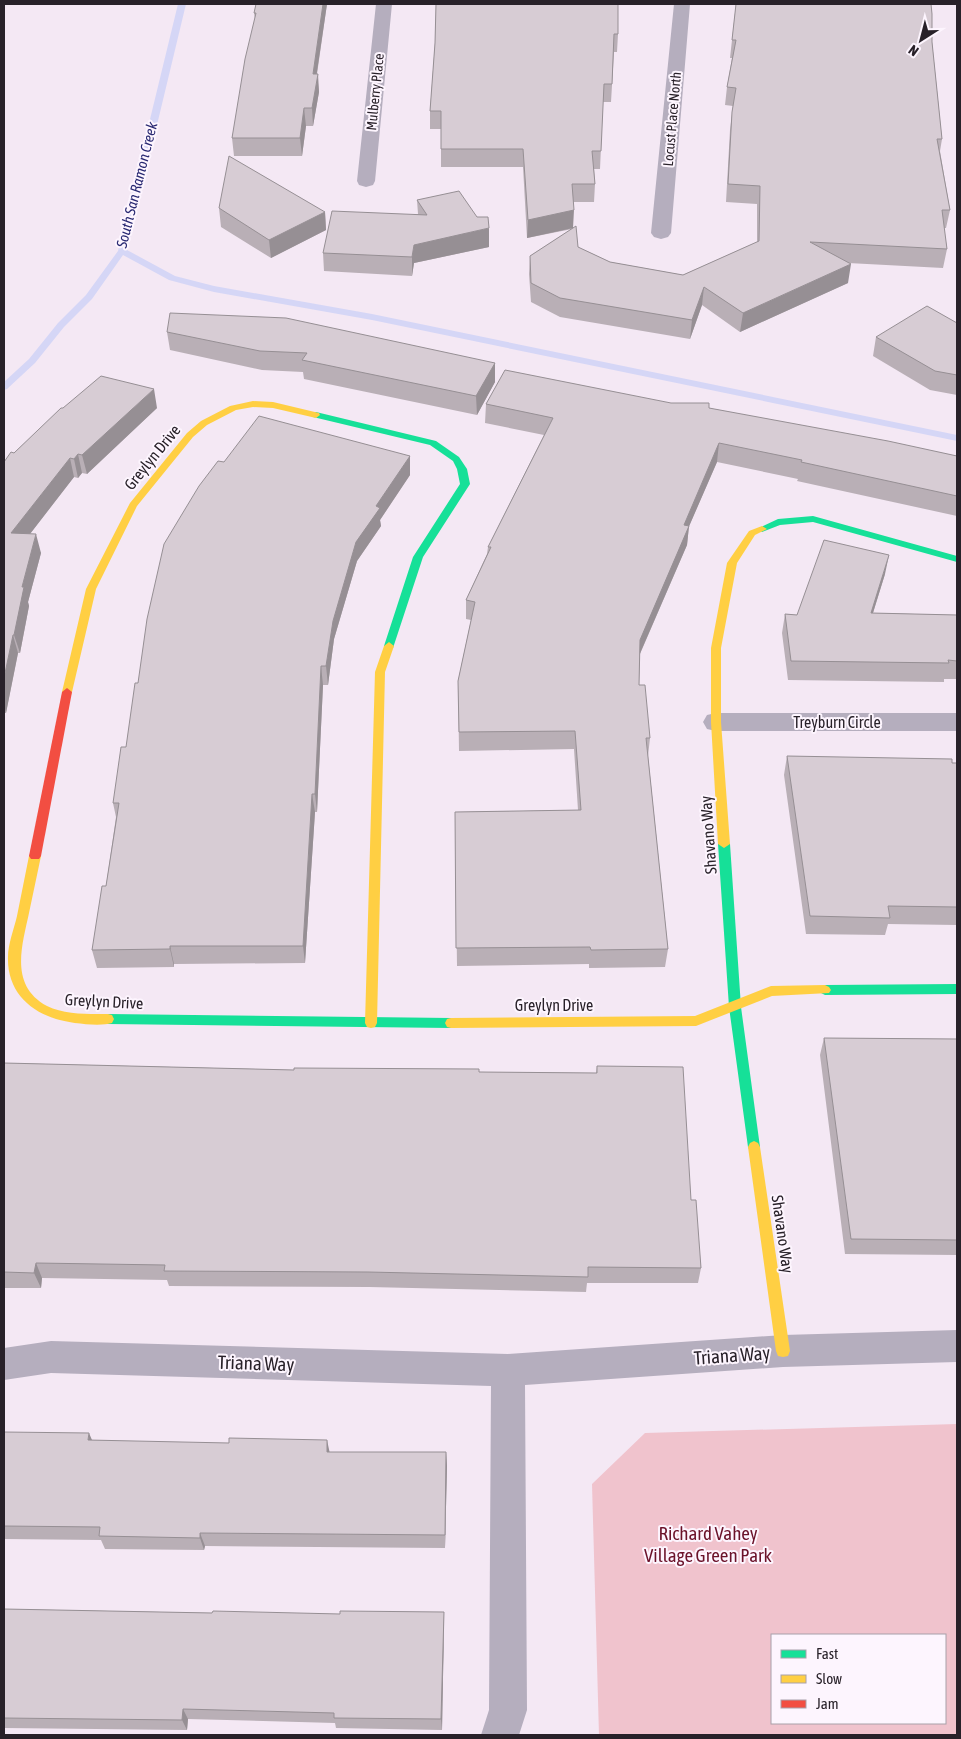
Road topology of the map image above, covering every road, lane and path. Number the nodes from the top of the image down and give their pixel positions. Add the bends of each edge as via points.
1 (384, 4) edge
2 (682, 4) edge
3 (366, 181) dead end
4 (661, 233) dead end
5 (957, 559) edge
6 (716, 722) junction
7 (957, 722) edge
8 (957, 989) edge
9 (735, 1007) junction
10 (371, 1023) junction
11 (957, 1346) edge
12 (783, 1351) junction
13 (4, 1364) edge
14 (508, 1370) junction
15 (500, 1735) edge

1 - 3 street, Mulberry Place
2 - 4 street, Locust Place North
5 - 6 street, Shavano Way via 813,519 778,522 752,533 732,563 716,648
6 - 7 street, Treyburn Circle
6 - 9 street, Shavano Way
8 - 9 street via 772,991
9 - 10 street, Greylyn Drive via 696,1021
9 - 12 street, Shavano Way
10 - 10 street, Greylyn Drive via 380,672 418,557 465,484 464,473 455,456 433,443 273,405 253,404 234,408 204,424 179,446 133,505 91,589 65,699 14,958 16,983 30,1002 54,1014 82,1019
11 - 12 street, Triana Way
12 - 14 street, Triana Way
13 - 14 street, Triana Way via 51,1357
14 - 15 street via 508,1710

